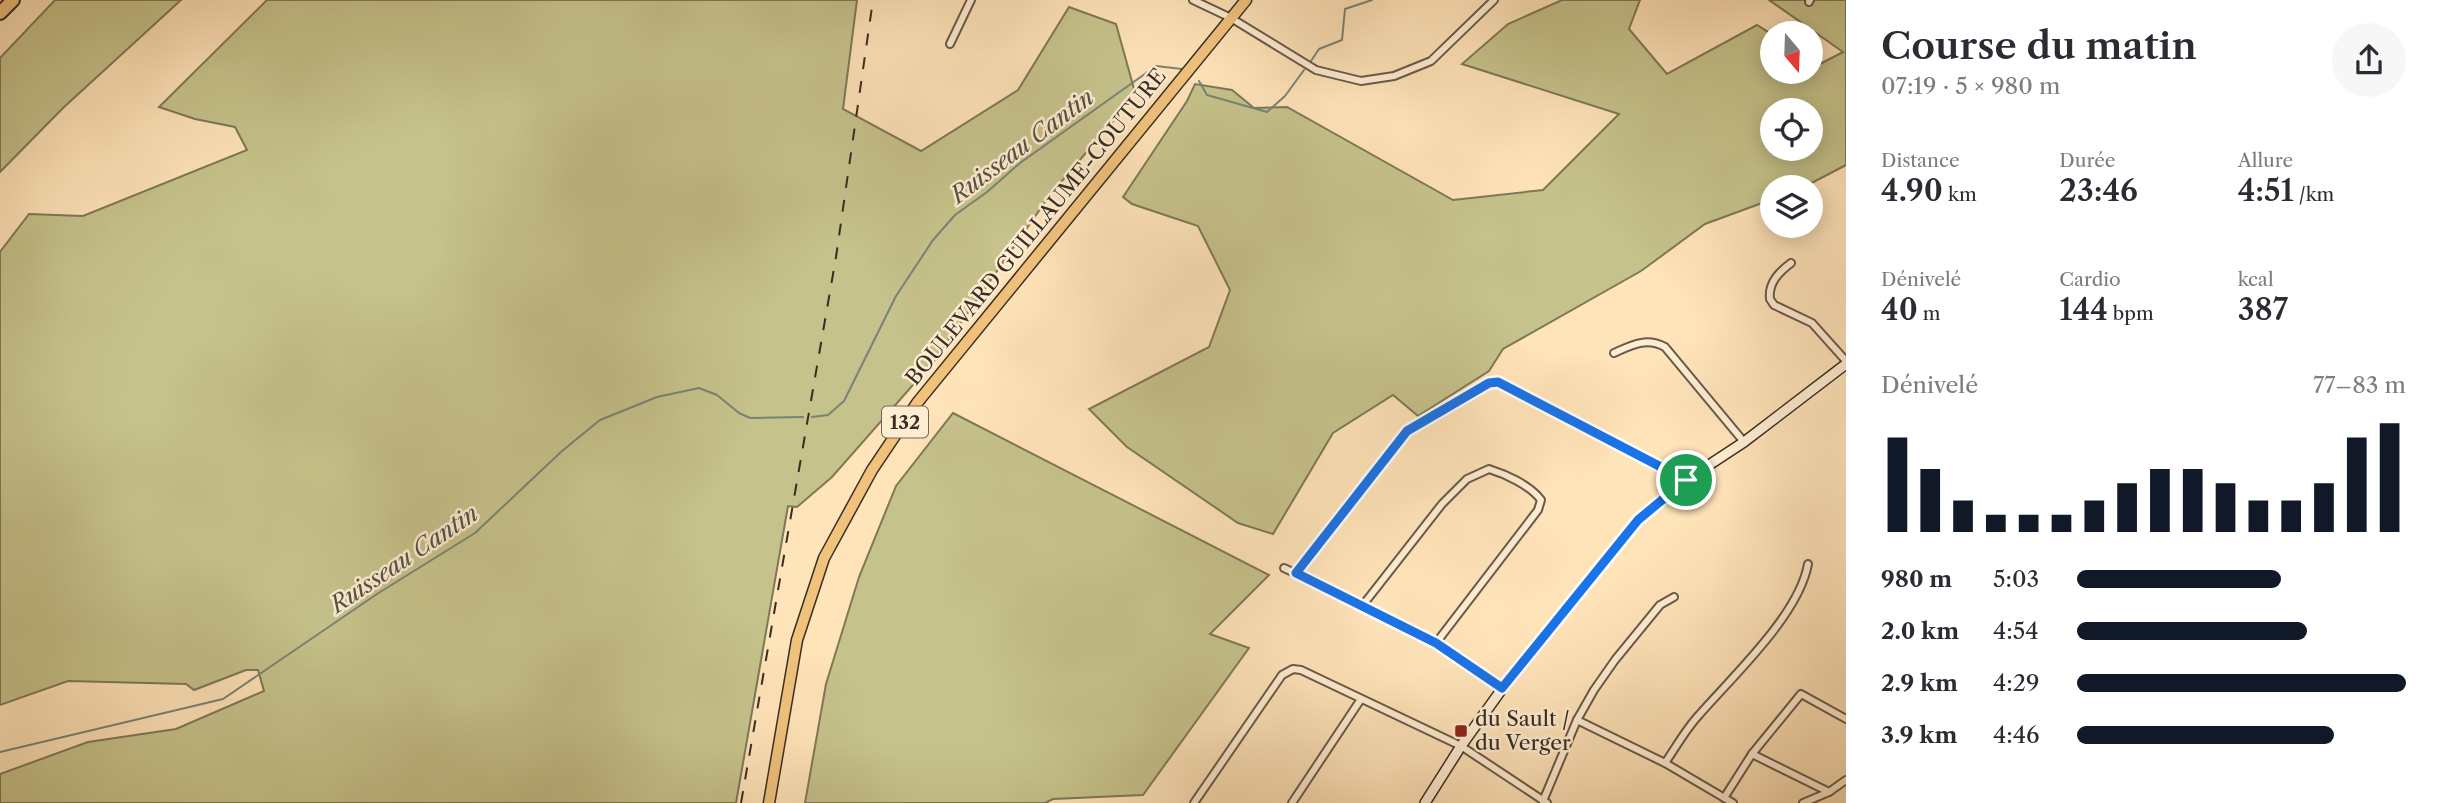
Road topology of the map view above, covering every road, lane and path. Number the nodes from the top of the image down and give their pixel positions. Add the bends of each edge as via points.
1 (13, 0) edge
2 (971, 0) edge
3 (1193, 0) edge
4 (1246, 0) edge
5 (1494, 0) edge
6 (0, 13) edge
7 (1231, 19) junction
8 (950, 44) dead end
9 (1791, 263) dead end
10 (1614, 353) dead end
11 (1846, 362) edge
12 (1744, 442) junction
13 (1686, 480) junction
14 (1808, 564) dead end
15 (1284, 568) dead end
16 (1296, 573) junction
17 (1674, 597) dead end
18 (1363, 605) junction
19 (1436, 643) junction
20 (1502, 688) junction
21 (1361, 699) junction
22 (1846, 719) edge
23 (1577, 720) junction
24 (1461, 746) junction
25 (1752, 754) junction
26 (1665, 763) junction
27 (1846, 780) edge
28 (1829, 792) junction
29 (1724, 798) junction
30 (1545, 802) edge
31 (769, 803) edge
32 (1194, 803) edge
33 (1292, 803) edge
34 (1425, 803) edge
35 (1733, 803) edge
36 (1803, 803) edge

1 - 6 highway
2 - 8 street
3 - 7 street
4 - 7 main road, BOULEVARD GUILLAUME-COUTURE / 132
5 - 7 street via 1431,61 1394,76 1361,81 1316,70
7 - 31 main road, BOULEVARD GUILLAUME-COUTURE / 132 via 917,403 872,470 824,558 797,640
9 - 11 street via 1775,279 1770,299 1812,323
10 - 12 street via 1643,342 1665,347
11 - 12 street
12 - 13 street
13 - 16 street via 1498,382 1489,383 1407,431
13 - 20 street via 1638,520
14 - 26 street via 1805,582 1761,647 1696,717
15 - 16 street
16 - 18 street
17 - 23 street via 1660,605 1615,660
18 - 19 street
18 - 19 street via 1467,479 1489,469 1501,472 1541,499 1538,510
19 - 20 street
20 - 24 street
21 - 24 street
21 - 32 street via 1301,670 1282,675
21 - 33 street
22 - 25 street via 1801,694
23 - 26 street
23 - 30 street
24 - 30 street
24 - 34 street
25 - 28 street
25 - 29 street
26 - 29 street
27 - 28 street
28 - 36 street
29 - 35 street

